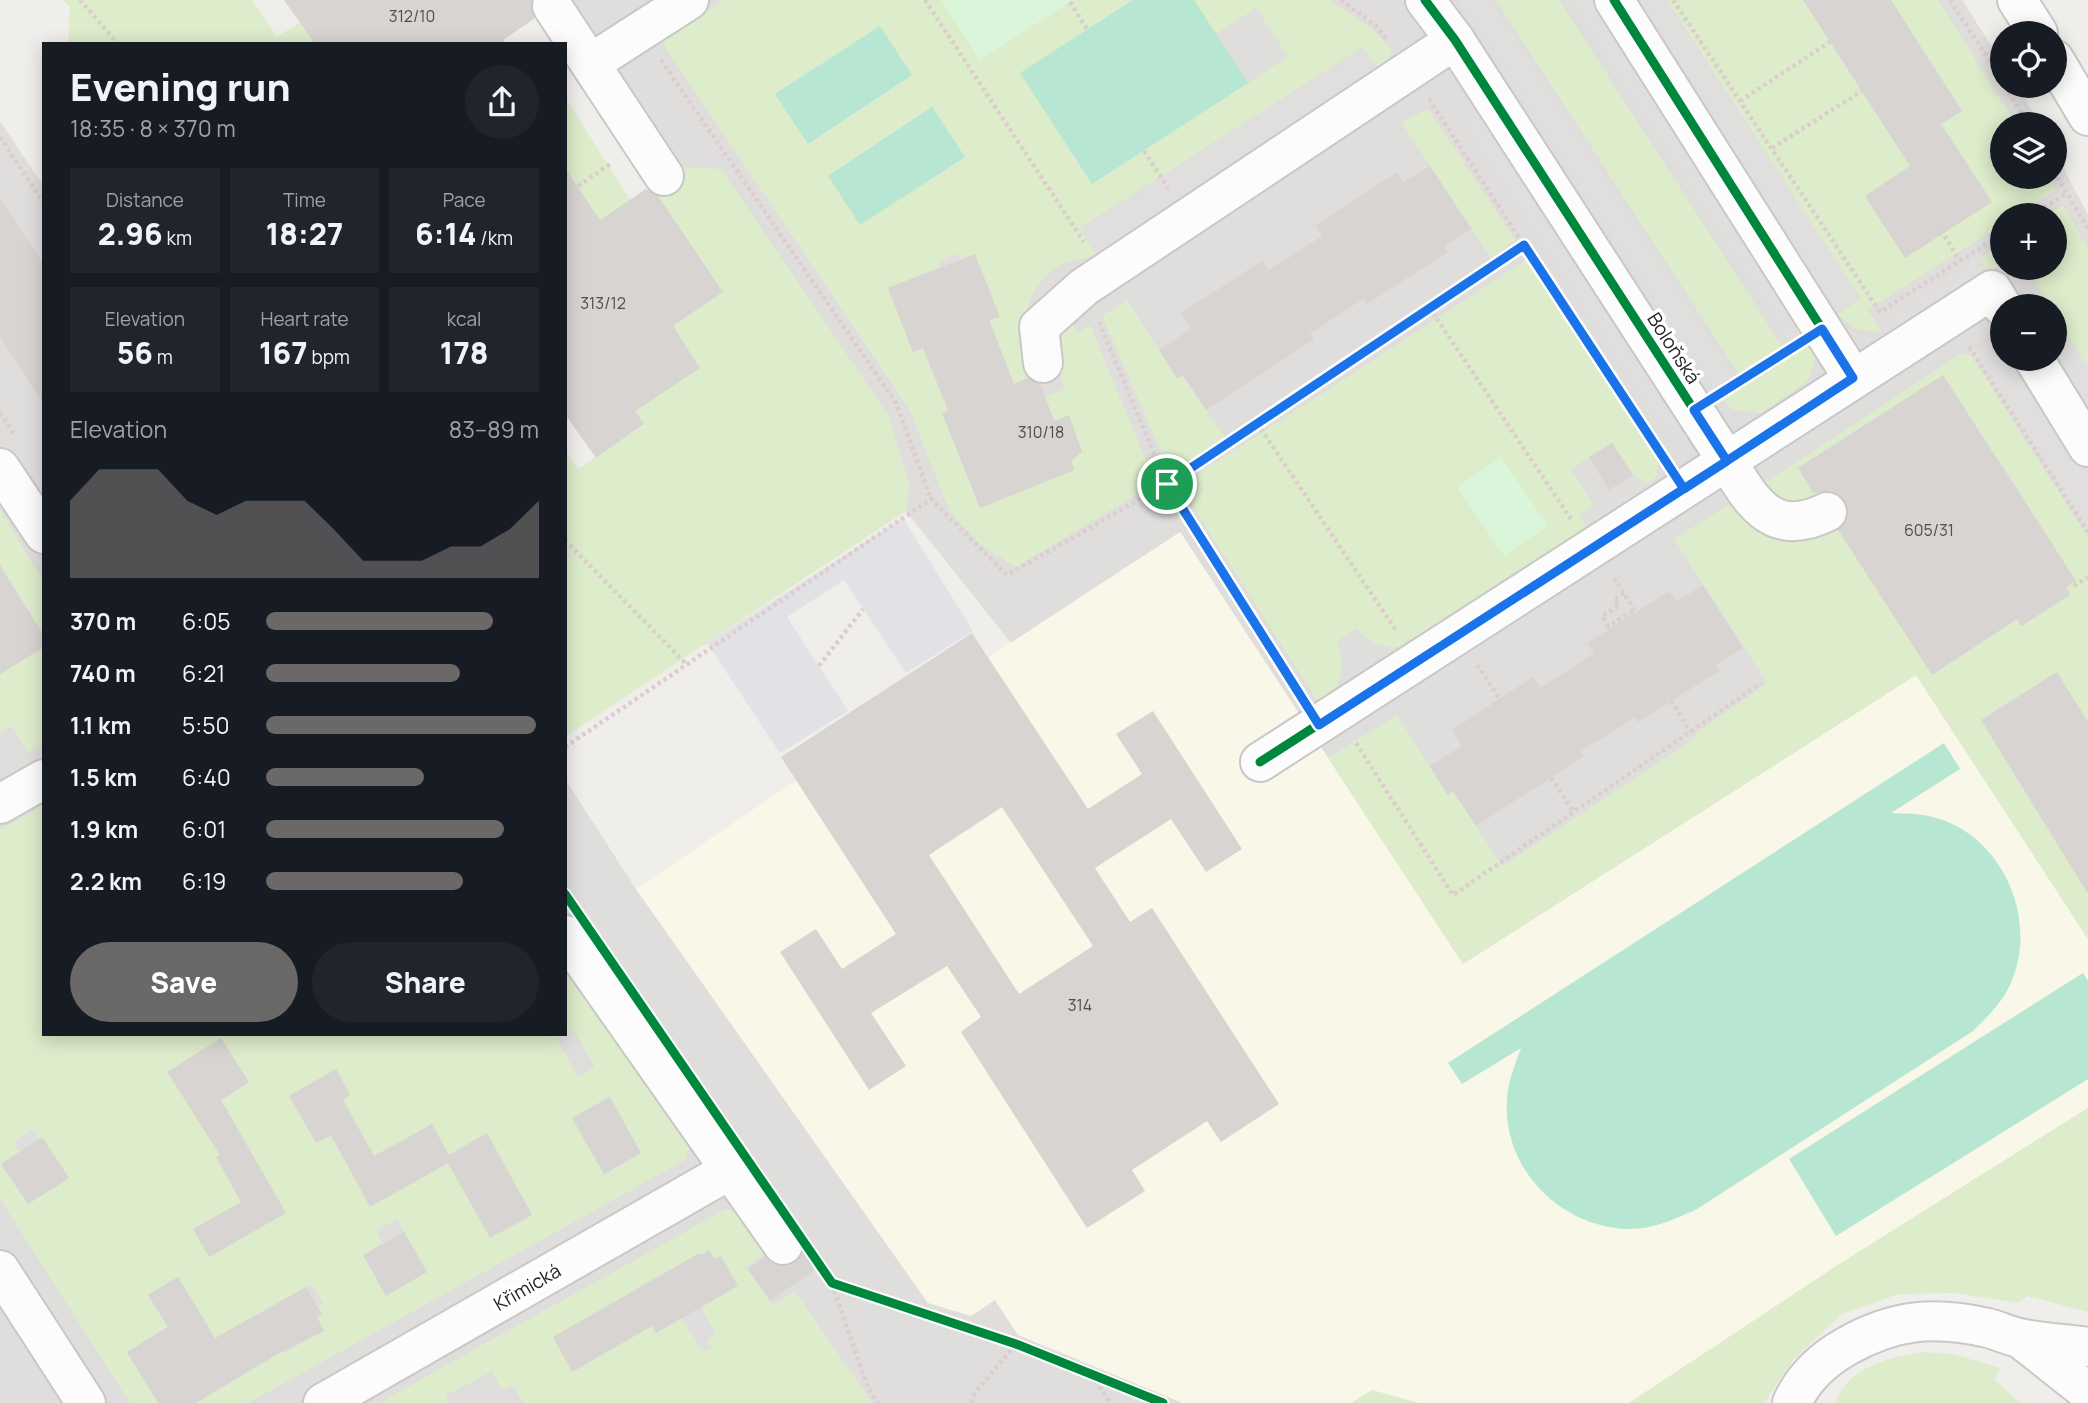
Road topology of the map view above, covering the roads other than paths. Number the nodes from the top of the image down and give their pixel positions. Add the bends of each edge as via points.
1 (689, 0) edge
2 (1425, 0) edge
3 (1614, 0) edge
4 (2017, 0) edge
5 (552, 6) dead end
6 (2030, 21) edge
7 (1455, 40) junction
8 (591, 63) junction
9 (2067, 81) edge
10 (2088, 116) edge
11 (664, 176) dead end
12 (1994, 294) edge
13 (1044, 363) dead end
14 (2041, 371) edge
15 (1853, 378) junction
16 (2088, 447) edge
17 (1727, 461) junction
18 (0, 468) edge
19 (1827, 512) dead end
20 (42, 531) edge
21 (1260, 762) dead end
22 (42, 780) edge
23 (0, 804) edge
24 (567, 938) edge
25 (730, 1170) junction
26 (796, 1247) road end
27 (0, 1270) edge
28 (2021, 1339) junction
29 (2088, 1347) edge
30 (2088, 1392) edge
31 (86, 1403) edge
32 (323, 1403) edge
33 (1793, 1403) edge

1 - 8 street
2 - 7 street, Boloňská
3 - 15 street
4 - 6 street
5 - 8 street
7 - 13 street via 1094,280 1040,327
7 - 17 street, Boloňská
8 - 11 street
9 - 10 street
12 - 15 street via 1992,290
14 - 16 street
15 - 17 street
17 - 19 street, Boloňská via 1752,503 1776,518 1794,521
17 - 21 street via 1684,489 1602,563 1417,662 1336,732
18 - 20 street
22 - 23 street
24 - 25 street
25 - 26 street
25 - 32 street, Křimická
27 - 31 street
28 - 29 street
28 - 30 street
28 - 33 street via 1947,1321 1908,1322 1876,1330 1815,1368

